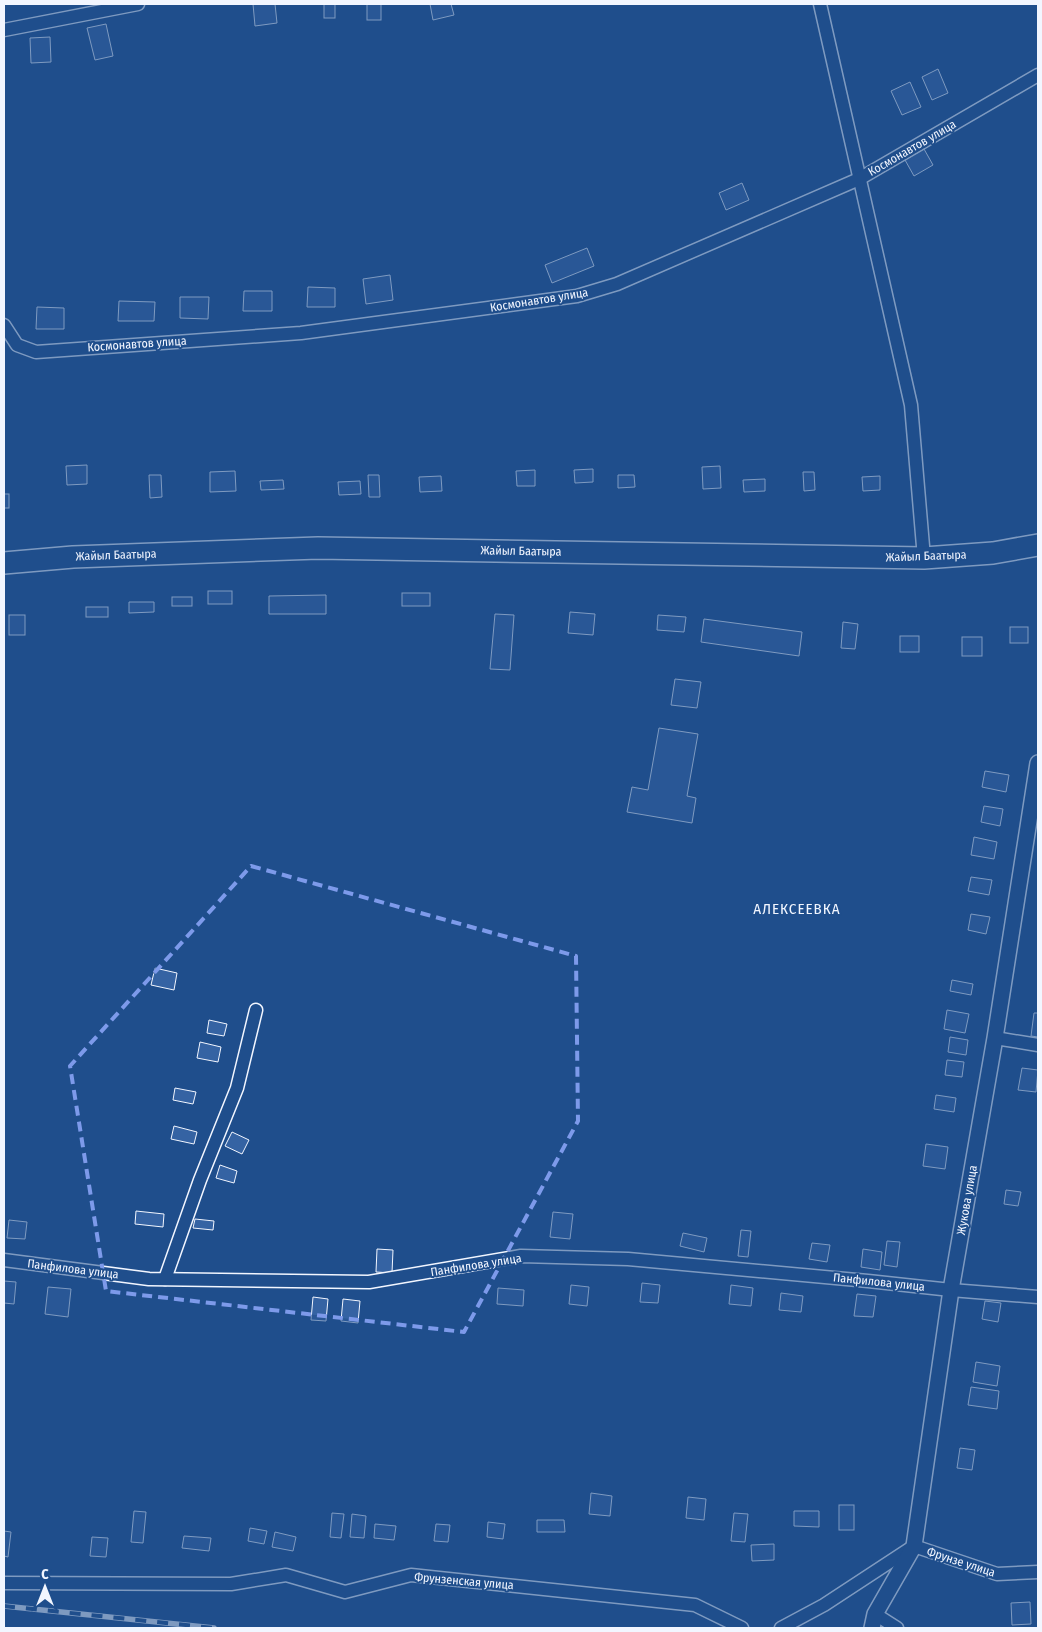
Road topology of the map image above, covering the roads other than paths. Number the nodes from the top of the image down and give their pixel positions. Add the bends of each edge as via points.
1 (138, 4) edge
2 (820, 4) edge
3 (4, 30) edge
4 (1038, 75) edge
5 (859, 179) junction
6 (4, 325) edge
7 (1038, 545) edge
8 (924, 558) junction
9 (4, 563) edge
10 (1038, 763) edge
11 (256, 1010) dead end
12 (995, 1038) junction
13 (1038, 1045) edge
14 (4, 1260) edge
15 (165, 1279) junction
16 (951, 1290) junction
17 (1038, 1296) edge
18 (914, 1546) junction
19 (1038, 1572) edge
20 (4, 1583) edge
21 (874, 1621) edge
22 (742, 1628) edge
23 (781, 1628) edge
24 (897, 1628) edge

1 - 3 street
2 - 5 street
4 - 5 street, Космонавтов улица
5 - 6 street, Космонавтов улица via 617,284 577,296 301,333 36,352 17,345
5 - 8 street via 910,405
7 - 8 highway, Жайыл Баатыра via 992,553
8 - 9 highway, Жайыл Баатыра via 318,548 73,557
10 - 12 street, Жукова улица
11 - 15 street via 238,1088 200,1180
12 - 13 street
12 - 16 street, Жукова улица
14 - 15 street, Панфилова улица
15 - 16 street, Панфилова улица via 369,1282 521,1256 628,1260
16 - 17 street, Панфилова улица
16 - 18 street, Жукова улица
18 - 19 street, Фрунзе улица via 997,1574
18 - 21 street, Жукова улица
18 - 23 street
20 - 22 street, Фрунзенская улица via 231,1584 286,1575 345,1592 411,1575 695,1604
21 - 24 street

